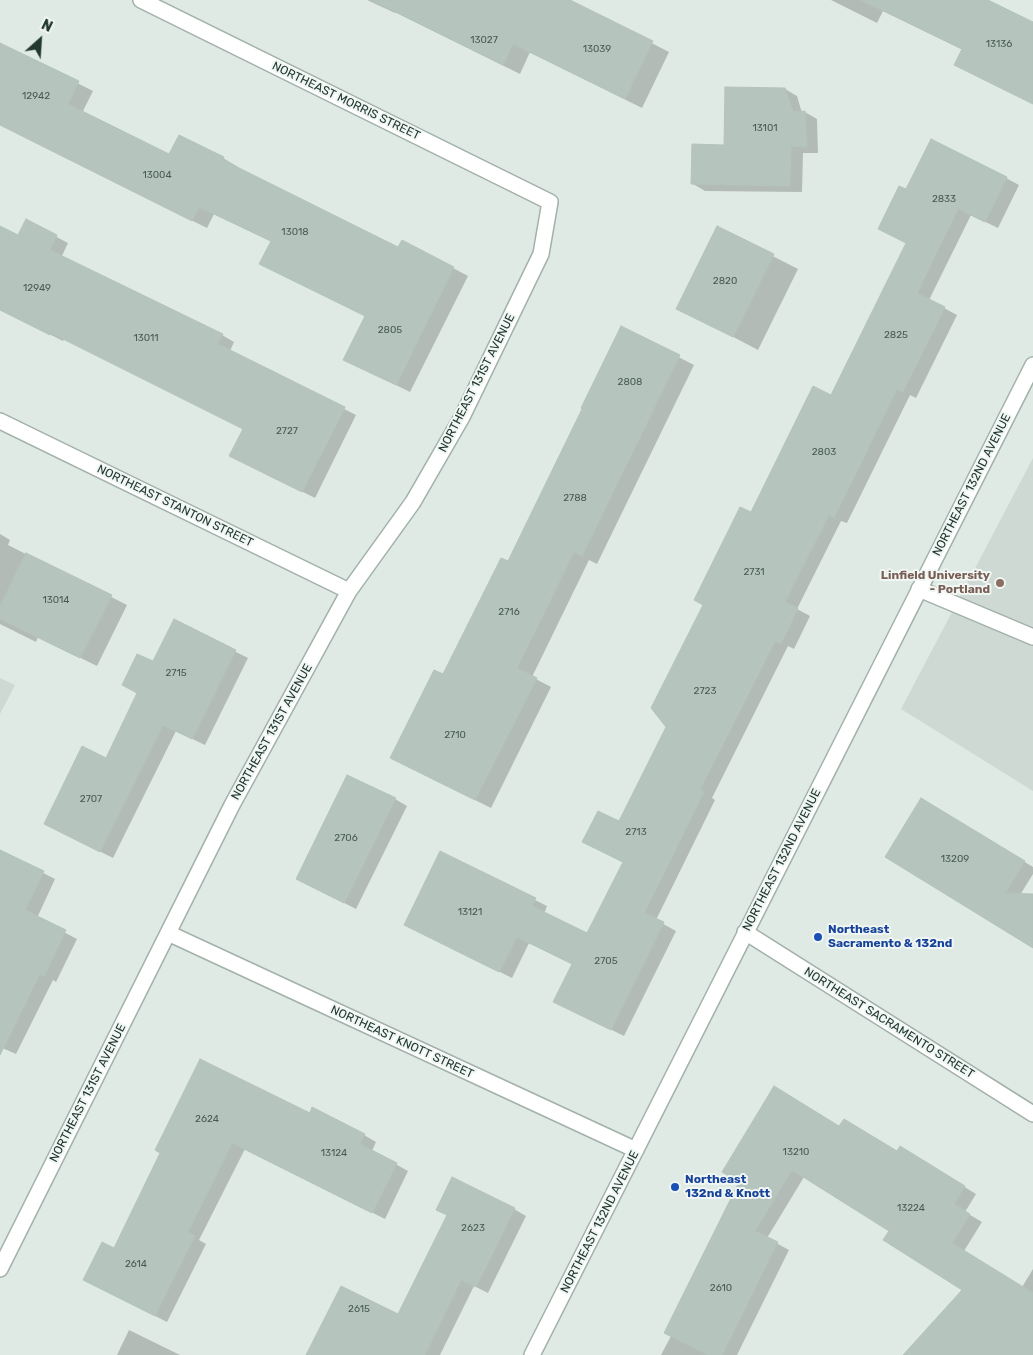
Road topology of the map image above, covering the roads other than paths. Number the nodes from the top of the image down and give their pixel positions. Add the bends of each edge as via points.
1 (141, 0) edge
2 (550, 202) joint
3 (1033, 365) edge
4 (0, 421) edge
5 (919, 589) junction
6 (349, 591) junction
7 (1033, 637) edge
8 (745, 932) junction
9 (168, 933) junction
10 (1033, 1114) edge
11 (636, 1150) junction
12 (0, 1269) edge
13 (532, 1355) edge

1 - 2 street, NORTHEAST MORRIS STREET
2 - 6 street, NORTHEAST 131ST AVENUE via 541,254 462,418 413,502
3 - 5 street, NORTHEAST 132ND AVENUE
4 - 6 street, NORTHEAST STANTON STREET
5 - 7 street
5 - 8 street, NORTHEAST 132ND AVENUE
6 - 9 street, NORTHEAST 131ST AVENUE via 232,805
8 - 10 street, NORTHEAST SACRAMENTO STREET
8 - 11 street, NORTHEAST 132ND AVENUE
9 - 11 street, NORTHEAST KNOTT STREET
9 - 12 street, NORTHEAST 131ST AVENUE
11 - 13 street, NORTHEAST 132ND AVENUE

